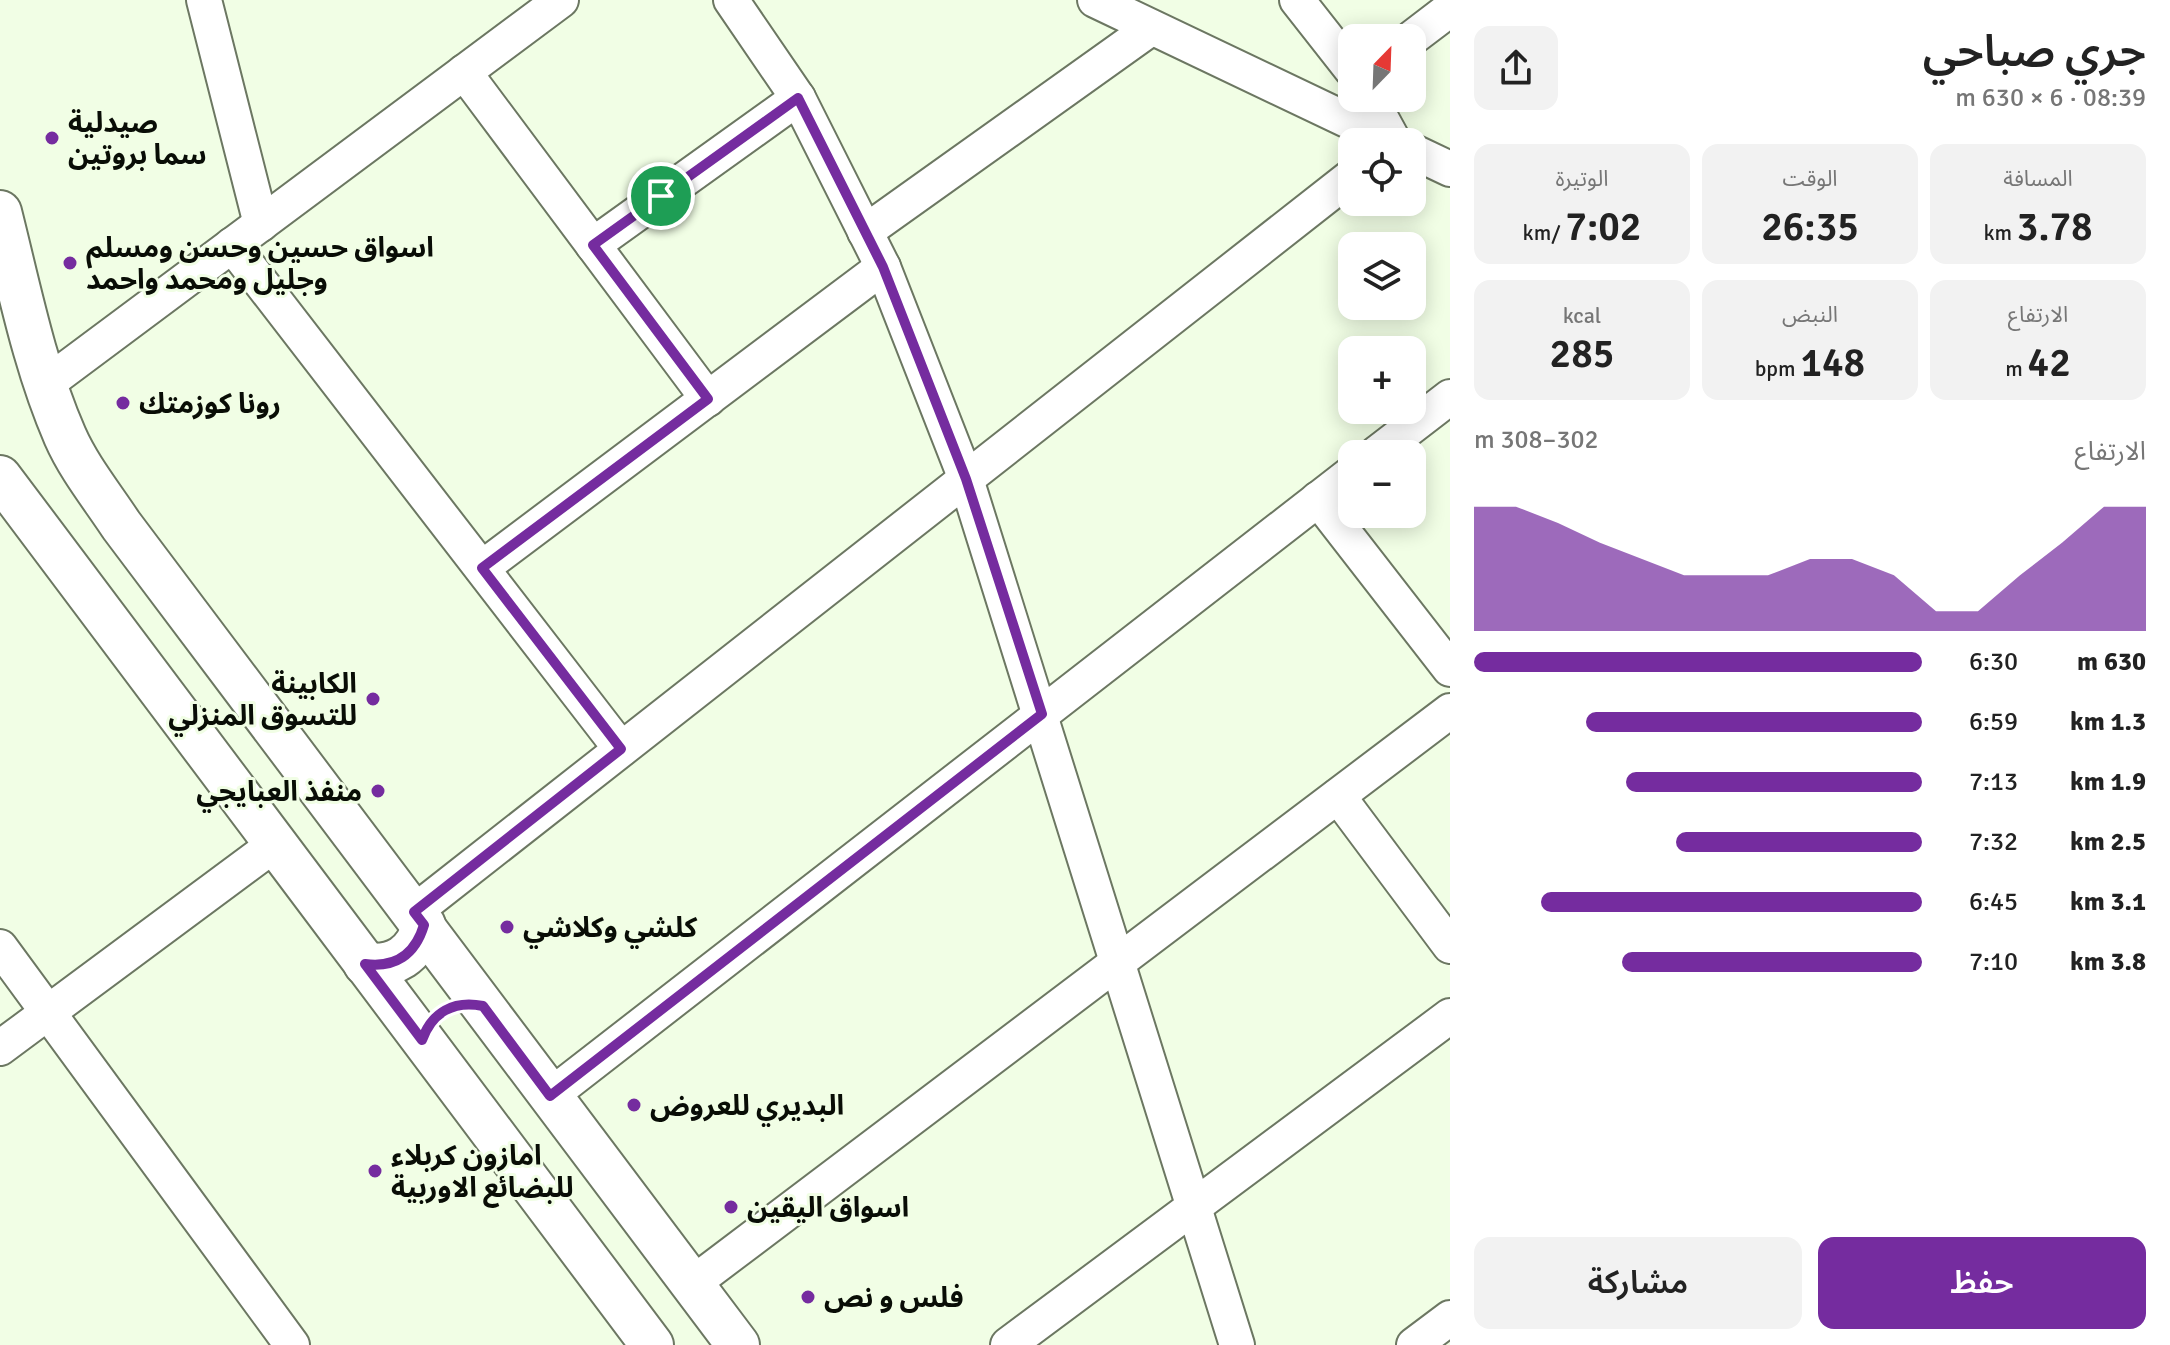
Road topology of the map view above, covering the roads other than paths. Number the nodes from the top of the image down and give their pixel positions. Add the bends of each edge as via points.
1 (204, 0) edge
2 (561, 0) edge
3 (731, 0) edge
4 (1095, 0) edge
5 (1297, 0) edge
6 (1450, 9) edge
7 (1426, 27) edge
8 (1151, 28) junction
9 (1338, 52) edge
10 (464, 72) junction
11 (798, 98) junction
12 (1363, 128) edge
13 (1426, 158) edge
14 (1450, 169) edge
15 (1338, 187) edge
16 (0, 212) edge
17 (261, 224) junction
18 (865, 232) junction
19 (232, 245) junction
20 (593, 245) junction
21 (883, 267) junction
22 (46, 384) junction
23 (1450, 397) edge
24 (708, 399) junction
25 (1394, 440) edge
26 (0, 477) edge
27 (966, 479) junction
28 (1338, 484) edge
29 (1318, 499) junction
30 (0, 506) edge
31 (59, 559) junction
32 (482, 568) junction
33 (1450, 669) edge
34 (1450, 711) edge
35 (1042, 714) junction
36 (621, 749) junction
37 (1338, 796) junction
38 (275, 844) junction
39 (419, 919) junction
40 (1450, 946) edge
41 (0, 947) edge
42 (1118, 962) junction
43 (365, 964) junction
44 (483, 1006) junction
45 (48, 1013) junction
46 (1450, 1016) edge
47 (422, 1040) junction
48 (0, 1048) edge
49 (550, 1096) junction
50 (1195, 1207) junction
51 (692, 1284) junction
52 (1450, 1318) edge
53 (292, 1345) edge
54 (652, 1345) edge
55 (738, 1345) edge
56 (1008, 1345) edge
57 (1237, 1345) edge
58 (1414, 1345) edge

1 - 17 street
2 - 10 street
3 - 11 street
4 - 8 street
5 - 9 street
6 - 7 street
8 - 12 street
8 - 18 street
10 - 17 street
10 - 20 street
11 - 18 street
11 - 20 street
13 - 14 street
15 - 27 street
16 - 22 main road
17 - 19 street
18 - 21 street
19 - 22 street
19 - 32 street
20 - 24 street
21 - 24 street
21 - 27 street
22 - 39 main road via 67,439 114,514
23 - 25 street
24 - 32 street
26 - 31 main road
27 - 35 street
27 - 36 street
28 - 29 street
29 - 33 street
29 - 35 street
30 - 31 main road
31 - 38 main road
32 - 36 street
34 - 37 street
35 - 42 street
35 - 49 street
36 - 39 street
37 - 40 street
37 - 42 street
38 - 43 main road
38 - 45 street
39 - 43 main road via 413,950 378,966
39 - 44 main road
41 - 45 street
42 - 50 street
42 - 51 street
43 - 47 main road
44 - 47 main road via 470,1003 445,1009
44 - 49 main road
45 - 48 street
45 - 53 street
46 - 50 street
47 - 54 main road
49 - 51 main road
50 - 56 street
50 - 57 street
51 - 55 main road
52 - 58 street

